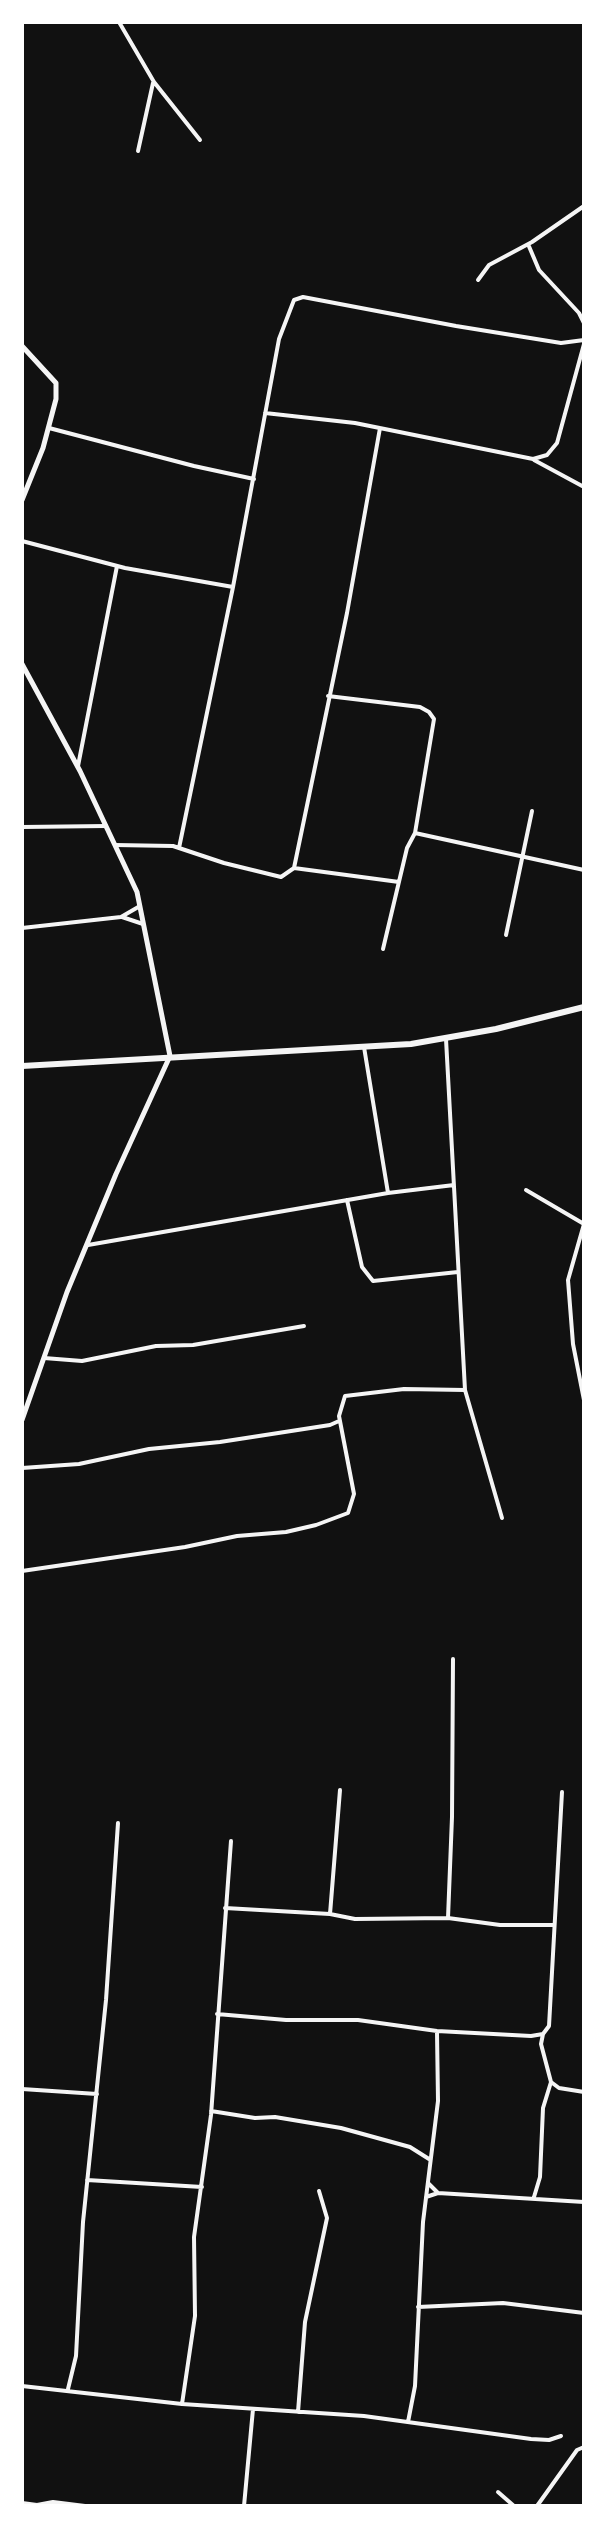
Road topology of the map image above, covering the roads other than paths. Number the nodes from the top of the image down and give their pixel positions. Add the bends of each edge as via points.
1 (119, 22) edge
2 (154, 82) junction
3 (200, 140) dead end
4 (138, 151) dead end
5 (584, 206) edge
6 (528, 244) junction
7 (478, 280) dead end
8 (584, 324) edge
9 (584, 342) edge
10 (22, 346) edge
11 (265, 413) junction
12 (49, 428) junction
13 (380, 428) junction
14 (533, 459) junction
15 (254, 479) junction
16 (584, 487) edge
17 (22, 500) edge
18 (22, 541) edge
19 (117, 566) junction
20 (233, 587) junction
21 (22, 664) edge
22 (328, 696) junction
23 (78, 767) junction
24 (532, 811) dead end
25 (22, 826) edge
26 (107, 826) junction
27 (416, 833) junction
28 (115, 844) junction
29 (179, 848) junction
30 (523, 857) junction
31 (294, 867) junction
32 (584, 870) edge
33 (399, 882) junction
34 (140, 906) junction
35 (121, 916) junction
36 (144, 924) junction
37 (22, 928) edge
38 (506, 935) dead end
39 (383, 949) dead end
40 (584, 1007) edge
41 (446, 1039) junction
42 (364, 1047) junction
43 (170, 1056) junction
44 (22, 1066) edge
45 (454, 1185) junction
46 (526, 1190) dead end
47 (388, 1193) junction
48 (347, 1200) junction
49 (584, 1224) edge
50 (578, 1240) junction
51 (584, 1244) edge
52 (88, 1245) junction
53 (458, 1272) junction
54 (304, 1326) dead end
55 (44, 1358) junction
56 (581, 1376) edge
57 (465, 1390) junction
58 (584, 1400) edge
59 (24, 1410) edge
60 (22, 1420) edge
61 (339, 1421) junction
62 (22, 1468) edge
63 (501, 1518) dead end
64 (22, 1571) edge
65 (453, 1659) dead end
66 (340, 1790) dead end
67 (562, 1792) dead end
68 (118, 1822) dead end
69 (231, 1841) dead end
70 (225, 1908) junction
71 (330, 1914) junction
72 (448, 1918) junction
73 (554, 1925) junction
74 (217, 2014) junction
75 (437, 2031) junction
76 (543, 2034) junction
77 (531, 2036) junction
78 (541, 2044) junction
79 (551, 2082) junction
80 (559, 2088) junction
81 (22, 2089) edge
82 (584, 2092) edge
83 (97, 2094) junction
84 (548, 2095) junction
85 (211, 2111) junction
86 (429, 2159) junction
87 (87, 2180) junction
88 (428, 2184) junction
89 (202, 2187) junction
90 (319, 2191) dead end
91 (438, 2193) junction
92 (426, 2197) junction
93 (534, 2198) junction
94 (584, 2202) edge
95 (418, 2307) junction
96 (584, 2313) edge
97 (22, 2386) edge
98 (68, 2390) junction
99 (182, 2404) junction
100 (253, 2409) junction
101 (298, 2412) junction
102 (408, 2422) junction
103 (561, 2436) dead end
104 (584, 2447) edge
105 (498, 2492) dead end
106 (22, 2503) edge
107 (37, 2505) edge
108 (85, 2505) edge
109 (244, 2505) edge
110 (514, 2505) edge
111 (537, 2505) edge

1 - 2 street
2 - 3 street
2 - 4 street
5 - 6 street
6 - 7 street via 489,265
6 - 8 street via 539,270 579,313
9 - 11 street via 561,343 298,297 279,339
9 - 14 street via 557,443 547,455
10 - 12 street via 56,383
11 - 13 street
11 - 15 street
12 - 15 street
12 - 17 street
13 - 14 street
13 - 22 street
14 - 16 street
15 - 20 street
18 - 19 street
19 - 20 street
19 - 23 street
20 - 29 street
21 - 23 street
22 - 27 street via 420,707 434,719
22 - 31 street
23 - 26 street
24 - 30 street
25 - 26 street
26 - 28 street
27 - 30 street
27 - 33 street via 407,848
28 - 29 street
28 - 34 street
29 - 31 street via 281,877
30 - 32 street
30 - 38 street
31 - 33 street
33 - 39 street
34 - 35 street
34 - 36 street
35 - 36 street
35 - 37 street
36 - 43 street
40 - 41 main road
41 - 42 main road
41 - 45 street
42 - 43 main road
42 - 47 street
43 - 44 main road
43 - 52 street
45 - 47 street
45 - 53 street
46 - 49 street
47 - 48 street
48 - 52 street
48 - 53 street via 362,1267 372,1281
49 - 50 street
50 - 51 street
50 - 56 street via 568,1280 573,1344
52 - 55 street
53 - 57 street
54 - 55 street via 193,1345 156,1346 82,1361
55 - 59 street
56 - 58 street
57 - 61 street via 348,1394 342,1402
57 - 63 street
59 - 60 street
61 - 62 street via 220,1442 149,1449 79,1464
61 - 64 street via 354,1494 348,1513 316,1526 286,1532 237,1536
65 - 72 street
66 - 71 street
67 - 73 street
68 - 83 street
69 - 70 street
70 - 71 street
70 - 74 street
71 - 72 street via 355,1919
72 - 73 street via 500,1925
73 - 76 street via 549,2026
74 - 75 street via 286,2020 358,2020
74 - 85 street
75 - 77 street
75 - 86 street via 438,2101
76 - 77 street
76 - 78 street
77 - 78 street
78 - 79 street
79 - 80 street
79 - 84 street
80 - 82 street
80 - 84 street
81 - 83 street
83 - 87 street
84 - 93 street via 543,2108 540,2177
85 - 86 street via 341,2128 410,2147
85 - 89 street
86 - 88 street
87 - 89 street
87 - 98 street via 76,2356
88 - 91 street
88 - 92 street
89 - 99 street via 194,2237 195,2316
90 - 101 street via 327,2218 305,2322
91 - 92 street
91 - 93 street
92 - 95 street
93 - 94 street
95 - 96 street via 503,2303
95 - 102 street
97 - 98 street
98 - 99 street
99 - 100 street
100 - 101 street
100 - 109 street
101 - 102 street
102 - 103 street via 531,2439
104 - 111 street via 577,2450
105 - 110 street
106 - 107 street
107 - 108 street

